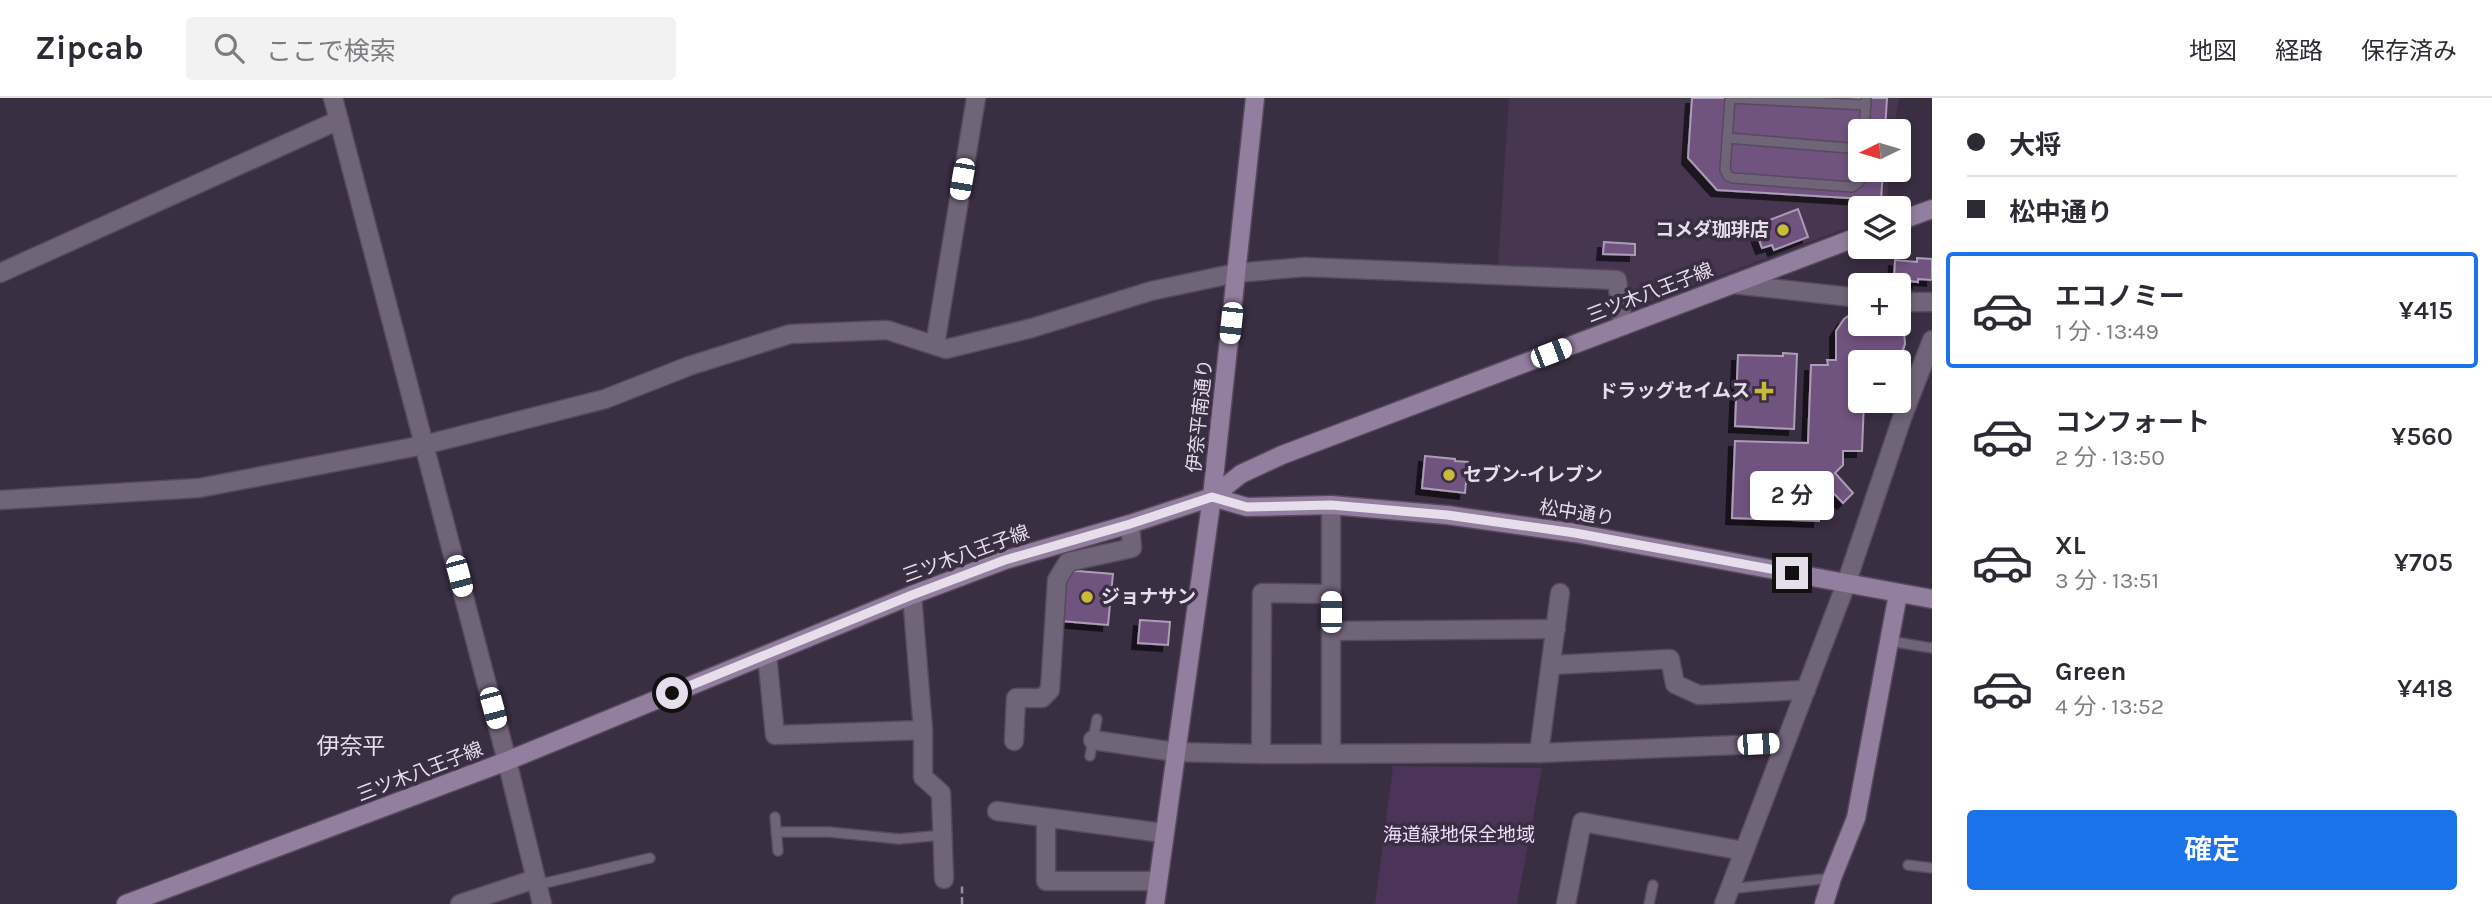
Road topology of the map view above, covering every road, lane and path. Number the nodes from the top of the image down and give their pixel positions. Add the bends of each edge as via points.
1 (333, 98) edge
2 (976, 98) edge
3 (1255, 98) edge
4 (1730, 98) edge
5 (1866, 101) edge
6 (1865, 119) edge
7 (339, 120) junction
8 (1727, 138) junction
9 (1848, 148) edge
10 (1859, 182) edge
11 (1932, 209) edge
12 (1911, 217) edge
13 (1848, 241) edge
14 (0, 273) edge
15 (1236, 273) junction
16 (1733, 284) junction
17 (1848, 297) edge
18 (1911, 302) edge
19 (1932, 302) edge
20 (1623, 326) junction
21 (1932, 340) edge
22 (935, 345) junction
23 (424, 445) junction
24 (1212, 497) junction
25 (0, 500) edge
26 (1331, 505) junction
27 (1130, 524) junction
28 (1846, 583) junction
29 (1560, 593) dead end
30 (1331, 594) junction
31 (1898, 594) junction
32 (912, 595) junction
33 (1932, 599) edge
34 (1556, 629) junction
35 (1331, 631) junction
36 (1889, 641) junction
37 (1932, 648) edge
38 (767, 655) junction
39 (1551, 665) junction
40 (1806, 690) junction
41 (1097, 719) dead end
42 (923, 730) junction
43 (1014, 741) dead end
44 (1785, 743) junction
45 (1092, 748) joint
46 (1175, 752) junction
47 (1331, 752) junction
48 (1539, 753) junction
49 (1261, 754) junction
50 (507, 761) junction
51 (997, 811) dead end
52 (775, 817) dead end
53 (1046, 818) junction
54 (776, 832) junction
55 (1163, 832) junction
56 (943, 835) junction
57 (778, 851) dead end
58 (1744, 851) junction
59 (650, 858) dead end
60 (1908, 865) dead end
61 (1932, 868) edge
62 (1832, 878) junction
63 (944, 879) dead end
64 (1158, 881) junction
65 (536, 882) junction
66 (1653, 884) dead end
67 (1727, 896) edge
68 (126, 904) edge
69 (460, 904) edge
70 (542, 904) edge
71 (1155, 904) edge
72 (1566, 904) edge
73 (1649, 904) edge
74 (1824, 904) edge

1 - 7 street
2 - 22 street
3 - 15 main road, 伊奈平南通り
4 - 5 lane
4 - 8 lane
5 - 6 lane
7 - 14 street
7 - 23 street
8 - 9 lane
8 - 10 lane via 1725,170 1733,178 1852,187
11 - 12 main road
13 - 16 main road, 三ツ木八王子線
15 - 20 street via 1306,267 1617,280
15 - 22 street via 946,349
15 - 24 main road, 伊奈平南通り
16 - 17 street
16 - 20 main road, 三ツ木八王子線
18 - 19 street
20 - 24 main road, 三ツ木八王子線 via 1282,455 1241,474
21 - 28 street
22 - 23 street via 887,330 790,334 606,399
23 - 25 street via 198,488
23 - 50 street
24 - 26 main road, 松中通り via 1247,507
24 - 27 main road, 三ツ木八王子線
24 - 46 main road, 伊奈平南通り
26 - 28 main road, 松中通り via 1575,533
26 - 30 street
27 - 32 main road, 三ツ木八王子線 via 1005,560
27 - 43 street via 1132,548 1068,562 1057,580 1050,690 1042,698 1016,698
28 - 31 main road, 松中通り
28 - 40 street
29 - 34 street
30 - 35 street
30 - 49 street via 1262,593
31 - 33 main road, 松中通り
31 - 36 main road
32 - 38 main road, 三ツ木八王子線
32 - 42 street
34 - 35 street
34 - 39 street
35 - 47 street
36 - 37 lane
36 - 62 main road via 1856,818
38 - 42 street via 775,735
38 - 50 main road, 三ツ木八王子線
39 - 40 street via 1670,660 1675,684 1699,695
39 - 48 street
40 - 44 street
41 - 45 lane
42 - 56 street via 923,778 941,793
44 - 48 street
44 - 58 street
45 - 46 street
46 - 49 street
46 - 55 main road, 伊奈平南通り
47 - 48 street
47 - 49 street
50 - 65 street
50 - 68 main road, 三ツ木八王子線
51 - 53 street
52 - 54 lane
53 - 55 street
53 - 64 street via 1046,881
54 - 56 lane via 899,839
54 - 57 lane
55 - 64 main road, 伊奈平南通り
56 - 63 street
58 - 67 street
58 - 72 street via 1582,822
59 - 65 lane
60 - 61 lane
62 - 67 lane
62 - 74 main road
64 - 71 main road, 伊奈平南通り
65 - 69 street
65 - 70 street
66 - 73 lane

